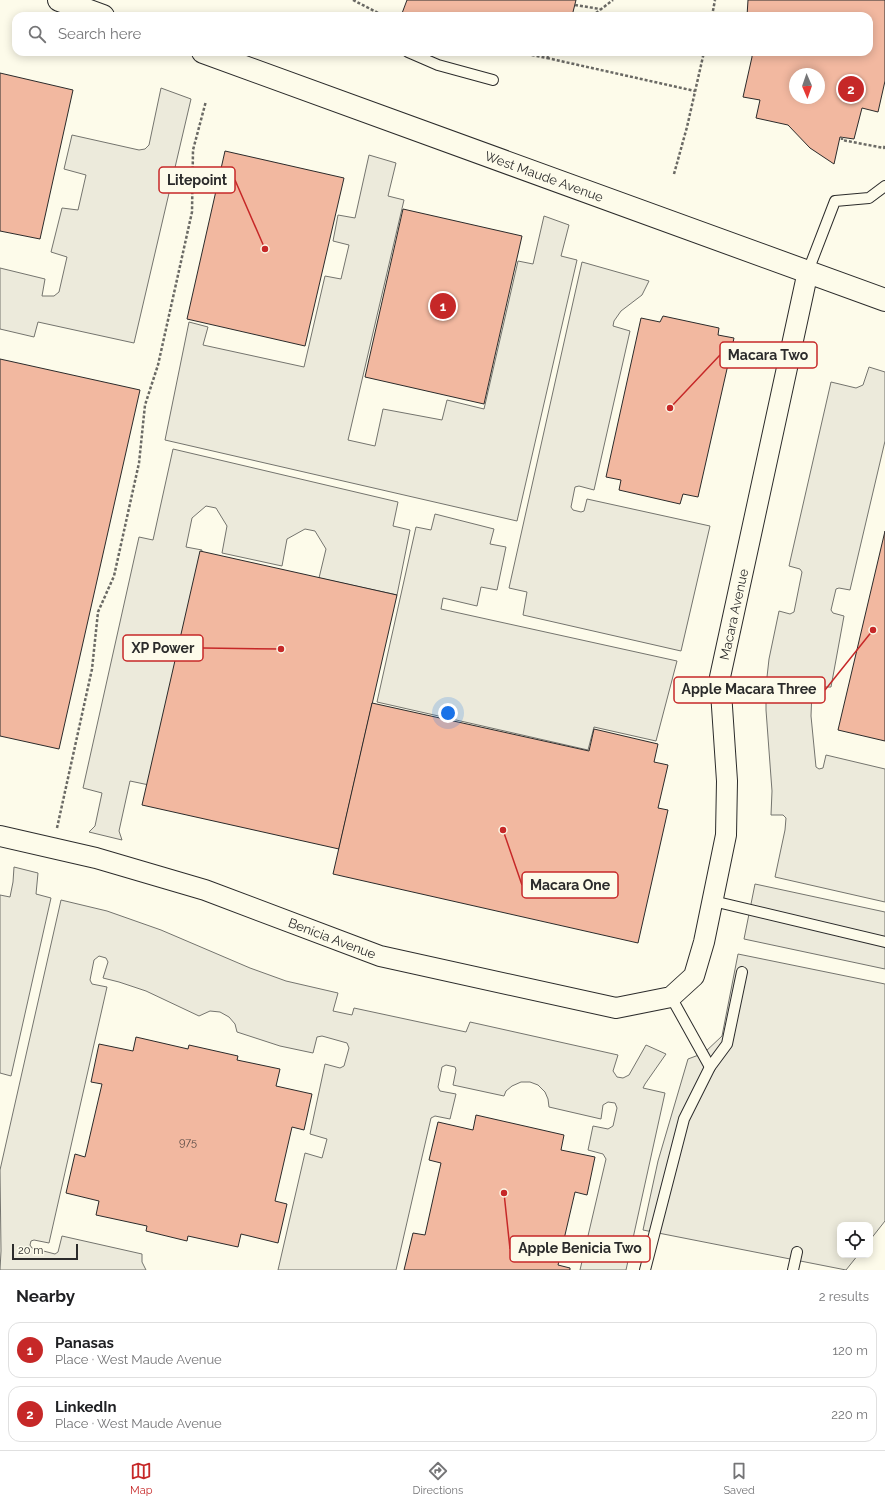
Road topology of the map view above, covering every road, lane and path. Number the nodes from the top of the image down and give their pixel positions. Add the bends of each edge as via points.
1 (59, 0) edge
2 (353, 0) edge
3 (613, 0) edge
4 (716, 0) edge
5 (575, 4) dead end
6 (600, 10) junction
7 (93, 12) edge
8 (376, 12) edge
9 (597, 12) edge
10 (713, 12) edge
11 (214, 56) edge
12 (417, 56) edge
13 (537, 56) edge
14 (703, 56) edge
15 (547, 58) joint
16 (493, 80) dead end
17 (695, 91) junction
18 (206, 102) dead end
19 (842, 137) dead end
20 (885, 145) edge
21 (674, 174) dead end
22 (885, 186) edge
23 (808, 271) junction
24 (885, 300) edge
25 (57, 828) dead end
26 (0, 836) edge
27 (713, 901) junction
28 (885, 942) edge
29 (742, 972) dead end
30 (671, 997) junction
31 (710, 1067) junction
32 (797, 1252) dead end
33 (645, 1270) edge
34 (793, 1270) edge

1 - 7 main road
2 - 8 path
3 - 6 path
4 - 10 path
5 - 6 path
6 - 9 path
11 - 23 main road, West Maude Avenue
12 - 16 lane via 438,66
13 - 15 path
14 - 17 path
15 - 17 path
17 - 21 path
18 - 25 path via 193,150 192,212 158,365 145,405 139,463 114,576 98,612 92,669
19 - 20 path via 842,140 884,148
22 - 23 lane via 869,198 835,201
23 - 24 main road, West Maude Avenue
23 - 27 street, Macara Avenue via 720,677 727,781 726,835
26 - 30 street, Benicia Avenue via 96,858 205,890 380,956 616,1008
27 - 28 lane
27 - 30 street, Macara Avenue via 694,976
29 - 31 lane via 727,1044
30 - 31 lane
31 - 33 lane via 684,1119
32 - 34 lane

